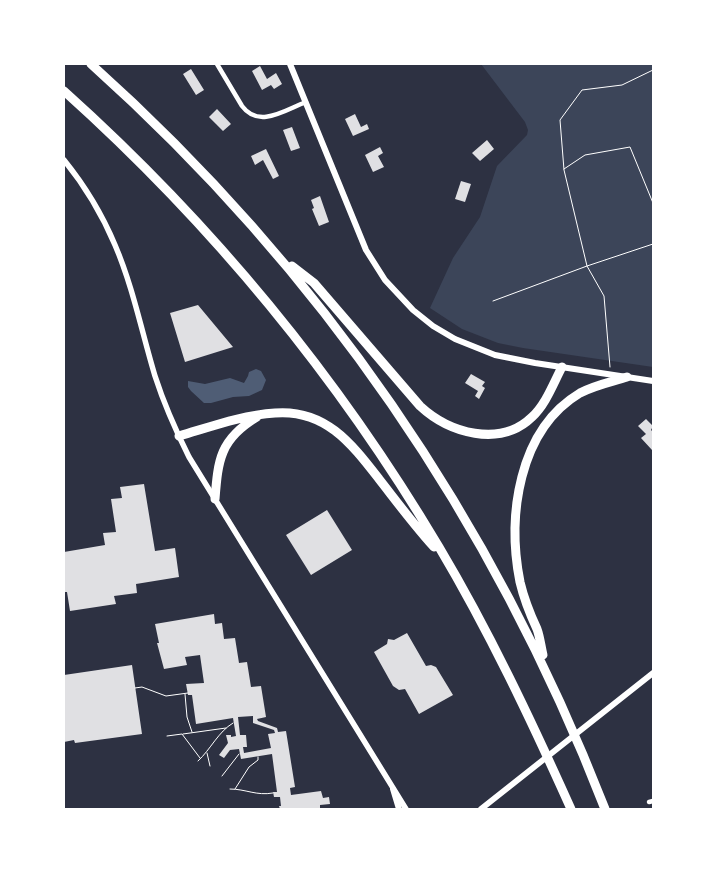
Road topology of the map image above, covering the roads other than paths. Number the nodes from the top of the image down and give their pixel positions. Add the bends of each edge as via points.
1 (91, 64) edge
2 (217, 64) edge
3 (290, 64) edge
4 (64, 91) edge
5 (306, 102) junction
6 (64, 160) edge
7 (279, 255) junction
8 (562, 368) junction
9 (627, 377) junction
10 (653, 381) edge
11 (259, 416) junction
12 (178, 436) junction
13 (214, 500) junction
14 (447, 562) junction
15 (653, 673) edge
16 (548, 675) junction
17 (393, 789) junction
18 (399, 809) edge
19 (406, 809) edge
20 (481, 809) edge
21 (571, 809) edge
22 (605, 809) edge

1 - 7 highway via 193,160
2 - 5 street via 242,106 254,117 268,117
3 - 5 main road
4 - 14 highway via 189,213 287,326 374,446
5 - 8 main road via 366,250 403,301 433,326 468,345 503,357
6 - 12 street via 95,203 115,243 158,385
7 - 8 highway via 314,283 420,406 437,420 454,428 491,434 520,426 539,410
7 - 16 highway via 366,366 425,453 494,568
8 - 9 main road
9 - 10 main road
9 - 16 highway via 589,389 560,408 535,442 523,476 516,524 518,568
11 - 12 highway
11 - 13 highway via 239,429 224,447
11 - 14 highway via 278,413 300,415 335,430 353,447
12 - 13 street
13 - 17 street
14 - 21 highway via 506,670
15 - 20 main road
16 - 22 highway
17 - 18 main road
17 - 19 street

